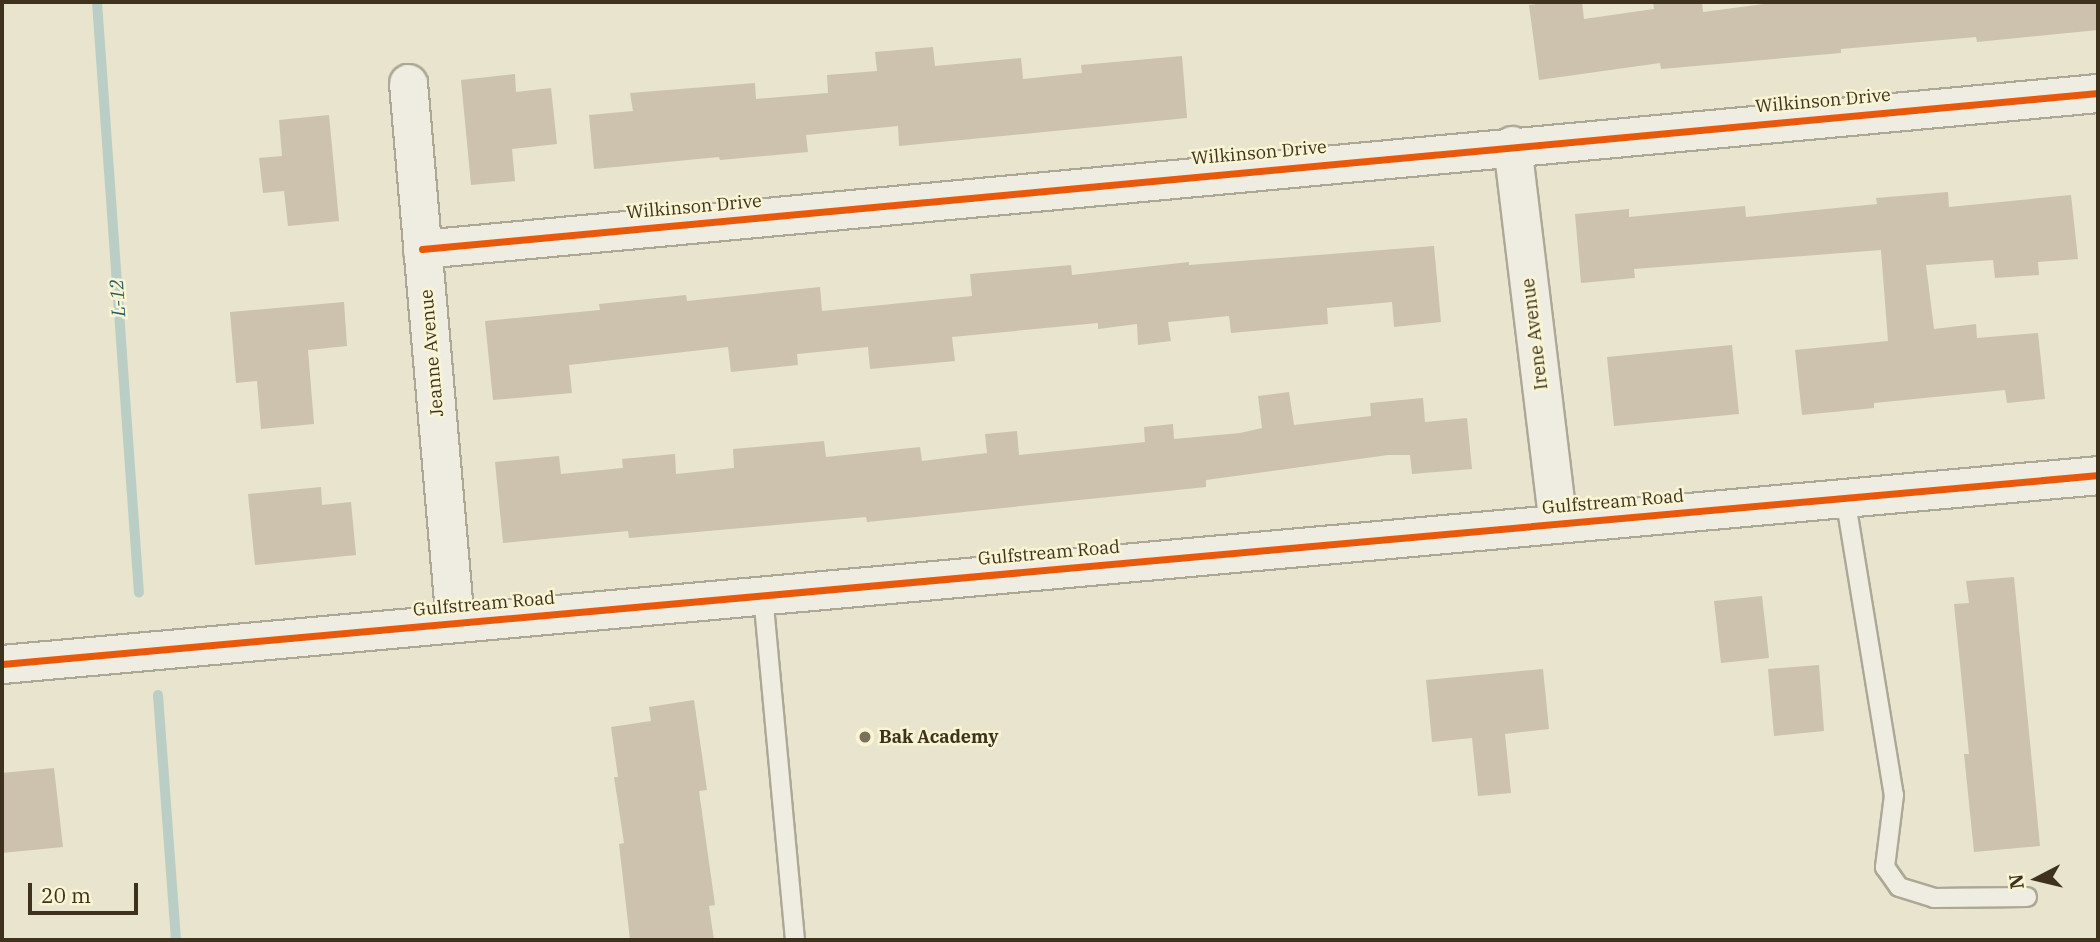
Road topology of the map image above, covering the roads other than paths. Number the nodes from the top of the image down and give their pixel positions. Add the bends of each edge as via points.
1 (408, 83) dead end
2 (2098, 93) edge
3 (1512, 145) junction
4 (422, 248) junction
5 (2098, 475) edge
6 (1845, 497) junction
7 (1558, 523) junction
8 (763, 595) junction
9 (456, 623) junction
10 (2, 664) edge
11 (2027, 897) dead end
12 (795, 940) edge

1 - 4 street, Jeanne Avenue
2 - 3 street, Wilkinson Drive
3 - 4 street, Wilkinson Drive
3 - 7 street, Irene Avenue
4 - 9 street, Jeanne Avenue
5 - 6 street, Gulfstream Road
6 - 7 street, Gulfstream Road
6 - 11 lane via 1894,795 1885,867 1899,887 1934,898
7 - 8 street, Gulfstream Road
8 - 9 street, Gulfstream Road
8 - 12 lane
9 - 10 street, Gulfstream Road

